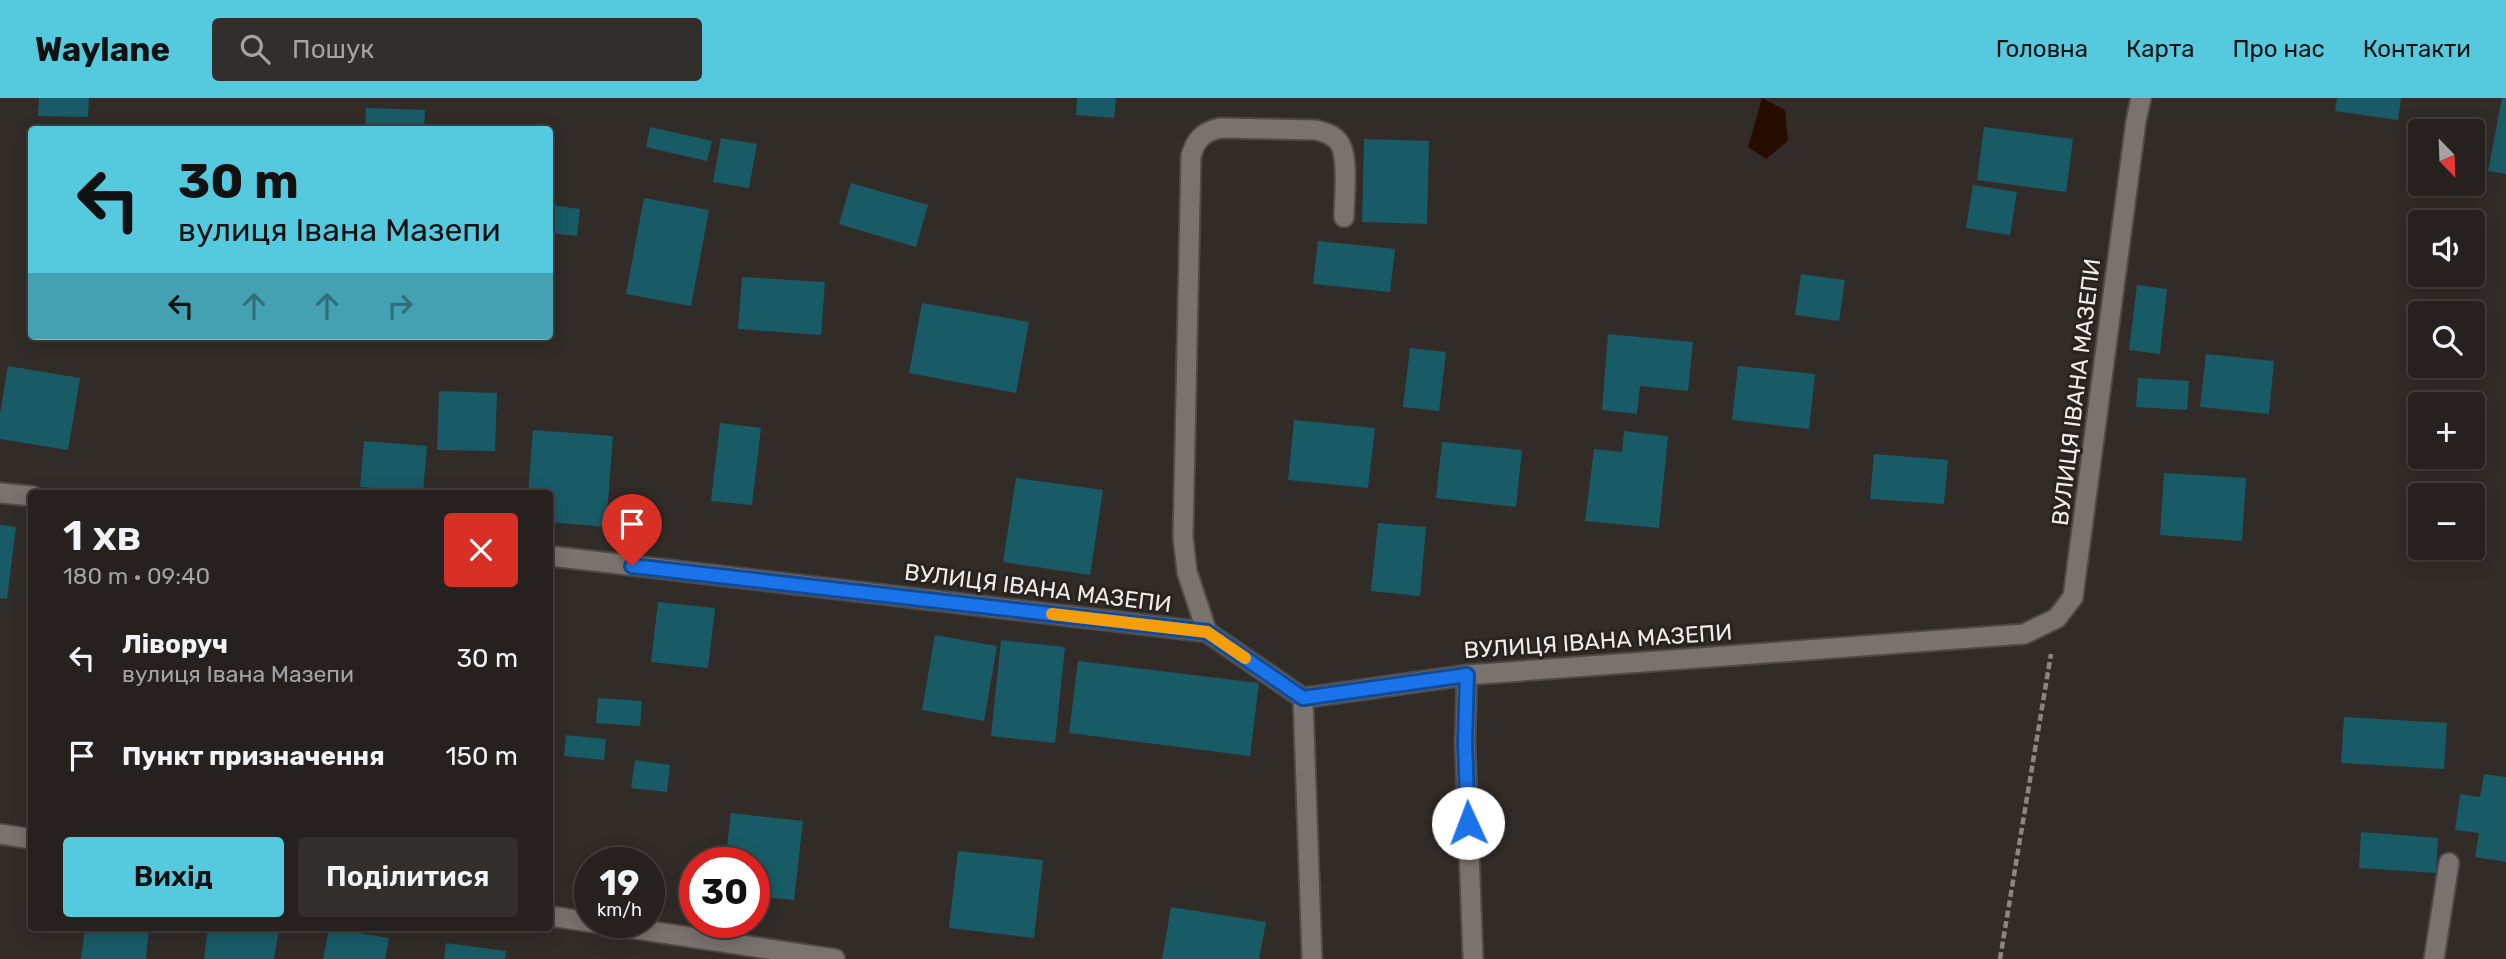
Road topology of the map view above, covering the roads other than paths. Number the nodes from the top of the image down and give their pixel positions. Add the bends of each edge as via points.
1 (2141, 98) edge
2 (1344, 217) dead end
3 (0, 493) edge
4 (28, 496) edge
5 (553, 556) edge
6 (1207, 632) junction
7 (1467, 675) junction
8 (1303, 698) junction
9 (0, 834) edge
10 (28, 838) edge
11 (2449, 863) dead end
12 (553, 916) edge
13 (835, 959) edge
14 (1312, 959) edge
15 (1473, 959) edge
16 (2434, 959) edge

1 - 7 street, ВУЛИЦЯ ІВАНА МАЗЕПИ via 2073,597 2057,618 2024,634
2 - 6 street via 1345,158 1341,144 1331,134 1220,128 1195,142 1182,506 1187,572
3 - 4 street
5 - 6 street, ВУЛИЦЯ ІВАНА МАЗЕПИ
6 - 8 street, ВУЛИЦЯ ІВАНА МАЗЕПИ
7 - 8 street, ВУЛИЦЯ ІВАНА МАЗЕПИ
7 - 15 street
8 - 14 street
9 - 10 street
11 - 16 street
12 - 13 street

